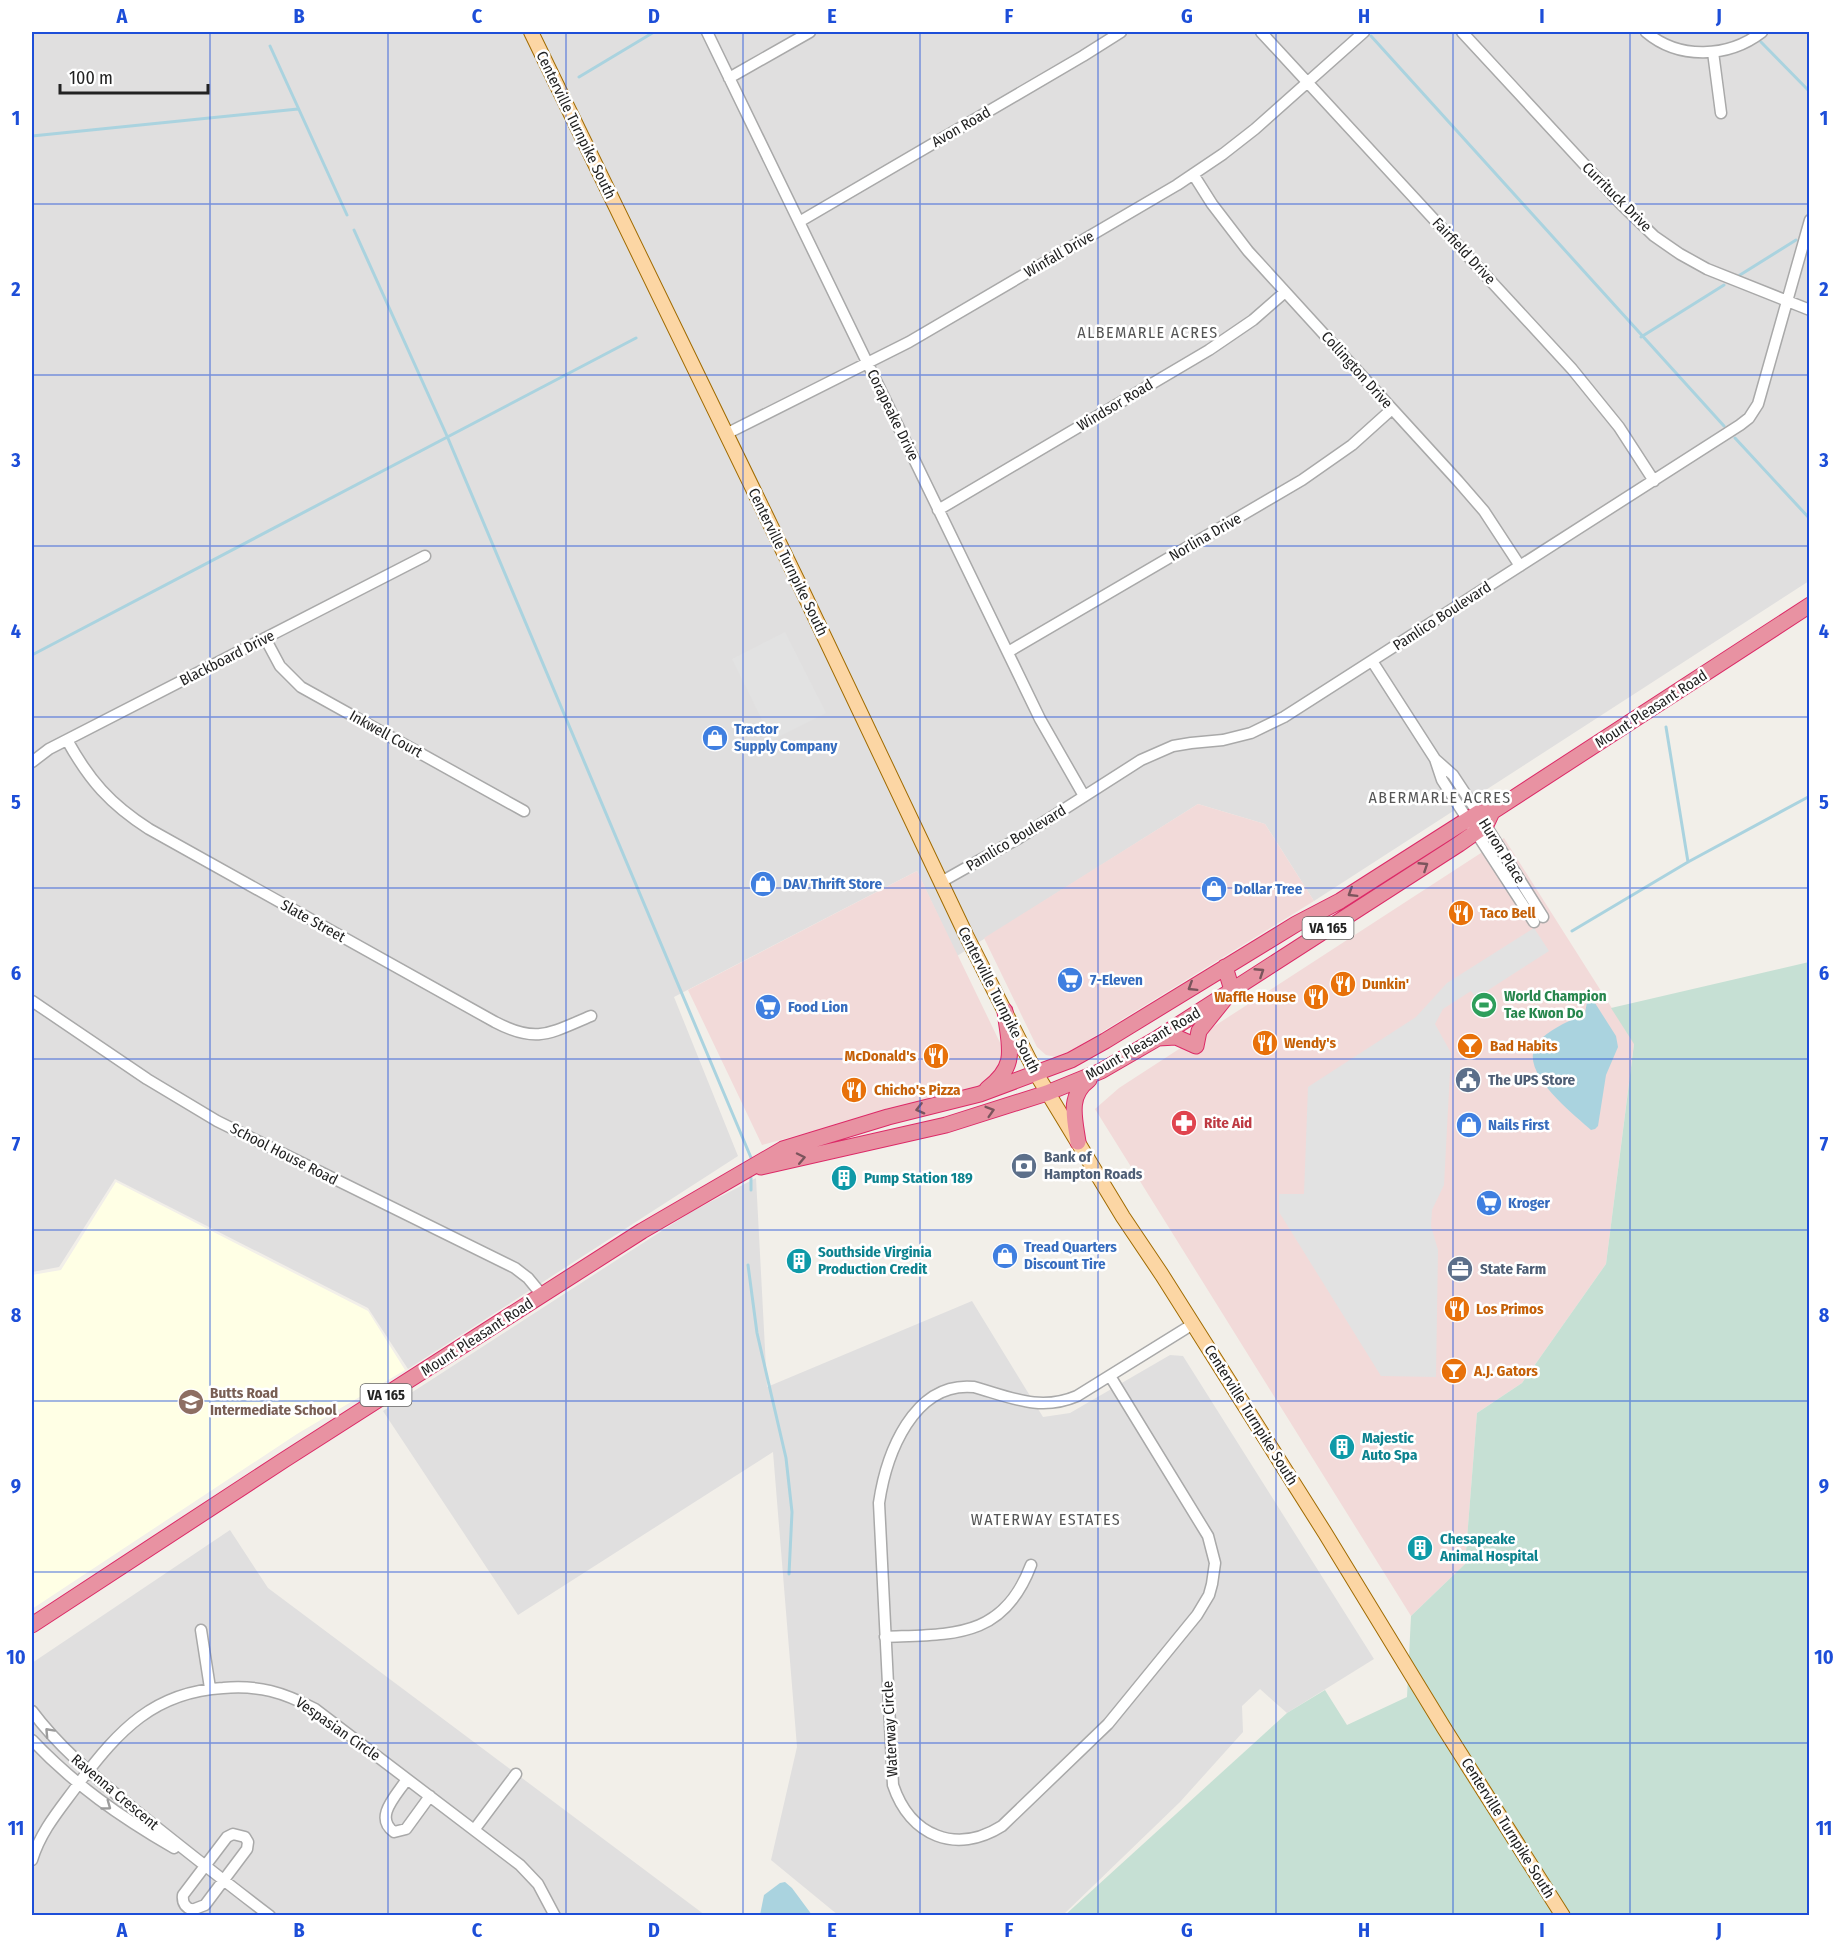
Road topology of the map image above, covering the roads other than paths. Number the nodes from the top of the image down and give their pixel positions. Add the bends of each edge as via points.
1 (531, 32) edge
2 (707, 32) edge
3 (810, 32) edge
4 (1121, 32) edge
5 (1261, 32) edge
6 (1364, 32) edge
7 (1462, 32) edge
8 (1646, 32) edge
9 (1762, 32) edge
10 (1713, 52) junction
11 (729, 78) junction
12 (1309, 83) junction
13 (1721, 113) dead end
14 (1193, 174) junction
15 (1809, 220) edge
16 (799, 222) junction
17 (1285, 292) junction
18 (1786, 302) junction
19 (1809, 310) edge
20 (868, 364) junction
21 (1392, 409) junction
22 (726, 434) junction
23 (1654, 481) junction
24 (939, 510) junction
25 (425, 556) dead end
26 (1520, 566) junction
27 (1809, 605) edge
28 (265, 638) junction
29 (1008, 652) junction
30 (1372, 661) junction
31 (68, 740) junction
32 (32, 762) edge
33 (1084, 796) junction
34 (524, 811) dead end
35 (1480, 821) junction
36 (941, 882) junction
37 (1539, 920) dead end
38 (1224, 967) junction
39 (1232, 990) junction
40 (32, 1001) edge
41 (1005, 1011) junction
42 (591, 1016) dead end
43 (1158, 1038) junction
44 (1101, 1071) junction
45 (1037, 1075) junction
46 (1047, 1093) junction
47 (980, 1094) junction
48 (1078, 1143) junction
49 (744, 1172) junction
50 (542, 1295) junction
51 (1193, 1324) junction
52 (1110, 1376) junction
53 (1031, 1565) dead end
54 (32, 1625) edge
55 (201, 1630) dead end
56 (885, 1637) junction
57 (210, 1689) junction
58 (32, 1711) edge
59 (32, 1740) edge
60 (88, 1771) junction
61 (516, 1774) dead end
62 (407, 1779) junction
63 (78, 1784) junction
64 (430, 1796) junction
65 (474, 1830) junction
66 (33, 1847) edge
67 (32, 1860) edge
68 (204, 1866) junction
69 (223, 1880) junction
70 (270, 1916) edge
71 (555, 1916) edge
72 (1563, 1916) edge

1 - 22 main road, Centerville Turnpike South
2 - 11 street, Corapeake Drive
3 - 11 street
4 - 16 street, Avon Road
5 - 12 street, Fairfield Drive
6 - 12 street, Winfall Drive
7 - 18 street, Currituck Drive via 1654,236 1707,269
8 - 10 street via 1675,48
9 - 10 street via 1743,44
10 - 13 street
11 - 16 street, Corapeake Drive
12 - 14 street, Winfall Drive
12 - 23 street, Fairfield Drive via 1572,369 1609,414
14 - 17 street, Collington Drive via 1248,251
14 - 20 street, Winfall Drive
15 - 18 street, Pamlico Boulevard
16 - 20 street, Corapeake Drive
17 - 21 street, Collington Drive
17 - 24 street, Windsor Road via 1209,350
18 - 19 street, Currituck Drive
18 - 23 street, Pamlico Boulevard via 1755,410 1740,425
20 - 22 street, Winfall Drive
20 - 24 street, Corapeake Drive
21 - 26 street, Collington Drive via 1484,511
21 - 29 street, Norlina Drive via 1352,445 1302,480
22 - 36 main road, Centerville Turnpike South
23 - 26 street, Pamlico Boulevard
24 - 29 street, Corapeake Drive
25 - 28 street, Blackboard Drive
26 - 30 street, Pamlico Boulevard
27 - 35 highway, Mount Pleasant Road / VA 165
28 - 31 street, Blackboard Drive
28 - 34 street, Inkwell Court via 280,666 301,687
29 - 33 street, Corapeake Drive
30 - 33 street, Pamlico Boulevard via 1272,724 1237,737 1191,742 1156,753
30 - 35 street, Huron Place via 1435,759 1453,775
31 - 32 street, Blackboard Drive
31 - 42 street, Slate Street via 81,766 100,790 129,816 512,1031 532,1036 552,1033
33 - 36 street, Pamlico Boulevard
35 - 37 street, Huron Place
35 -> 38 highway, Mount Pleasant Road / VA 165
39 -> 35 highway, Mount Pleasant Road / VA 165
36 - 41 main road, Centerville Turnpike South
38 - 39 highway
38 -> 45 highway, Mount Pleasant Road / VA 165 via 1105,1041
39 - 43 highway, Mount Pleasant Road / VA 165
39 - 43 highway via 1199,1030 1196,1046 1176,1037
40 - 50 street, School House Road via 204,1113 515,1268
41 - 45 main road, Centerville Turnpike South
41 - 47 highway via 1010,1049 1007,1068 999,1080
43 - 44 highway, Mount Pleasant Road / VA 165
44 - 46 highway, Mount Pleasant Road / VA 165
44 - 48 highway via 1075,1097
45 - 46 main road, Centerville Turnpike South
45 - 47 highway, Mount Pleasant Road / VA 165
46 - 48 main road, Centerville Turnpike South
49 -> 46 highway, Mount Pleasant Road / VA 165 via 946,1125
47 -> 49 highway, Mount Pleasant Road / VA 165 via 819,1137 783,1149
48 - 51 main road, Centerville Turnpike South
49 - 50 highway, Mount Pleasant Road / VA 165
50 - 54 highway, Mount Pleasant Road / VA 165
51 - 52 street, Waterway Circle
51 - 72 main road, Centerville Turnpike South
52 - 56 street, Waterway Circle via 1077,1396 1046,1404 974,1387 953,1388 935,1395 916,1412 891,1453 879,1503
52 - 56 street, Waterway Circle via 1200,1521 1215,1563 1204,1605 1127,1702 1002,1826 974,1839 942,1838 912,1820 893,1785
53 - 56 street via 1012,1602 986,1623 965,1631
55 - 57 street
57 - 60 street, Vespasian Circle via 181,1694 148,1711
57 - 62 street, Vespasian Circle via 239,1687 290,1696 315,1709
60 -> 58 street, Ravenna Crescent
59 - 63 street, Ravenna Crescent
60 - 63 street, Vespasian Circle
60 - 68 street, Ravenna Crescent
61 - 65 street
62 - 64 street, Vespasian Circle
62 - 64 street via 384,1813 388,1828 394,1832 406,1829
63 - 66 street, Vespasian Circle
63 -> 68 street, Ravenna Crescent via 125,1820
64 - 65 street, Vespasian Circle
65 - 71 street, Vespasian Circle via 538,1884
66 - 67 street, Vespasian Circle
68 - 69 street, Ravenna Crescent
68 - 69 street via 183,1895 186,1907 192,1910 205,1905
68 - 69 street via 227,1837 245,1837 247,1849
69 - 70 street, Ravenna Crescent

